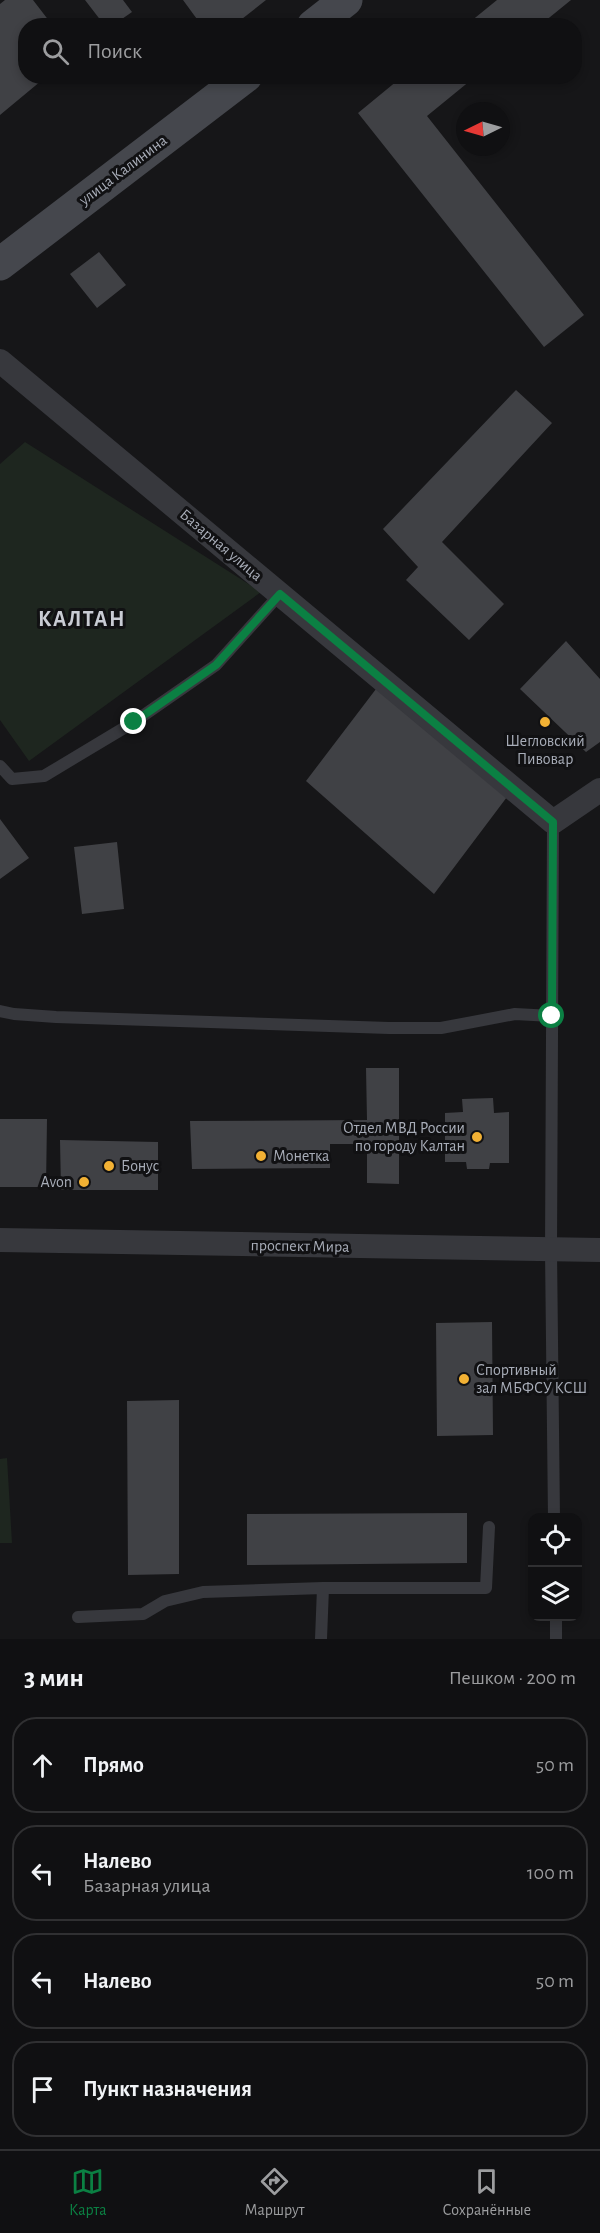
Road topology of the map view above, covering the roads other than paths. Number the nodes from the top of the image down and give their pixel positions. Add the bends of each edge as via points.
1 (346, 0) edge
2 (323, 18) edge
3 (236, 84) edge
4 (0, 264) edge
5 (0, 361) edge
6 (280, 594) junction
7 (0, 766) edge
8 (600, 790) edge
9 (553, 822) junction
10 (0, 1011) edge
11 (552, 1016) junction
12 (0, 1240) edge
13 (600, 1250) edge
14 (551, 1251) junction
15 (554, 1513) edge
16 (489, 1527) dead end
17 (323, 1588) junction
18 (78, 1617) dead end
19 (556, 1621) edge
20 (321, 1639) edge
21 (556, 1639) edge

1 - 2 street
3 - 4 street, улица Калинина
5 - 6 street, Базарная улица
6 - 7 lane via 216,665 134,722 44,776 12,779
6 - 9 street, Базарная улица
8 - 9 street
9 - 11 lane
10 - 11 lane via 35,1016 400,1028 441,1028 515,1014
11 - 14 lane
12 - 14 street, проспект Мира
13 - 14 street, проспект Мира
14 - 15 lane
16 - 17 lane via 486,1588
17 - 18 lane via 203,1592 165,1601 143,1614
17 - 20 lane
19 - 21 lane

